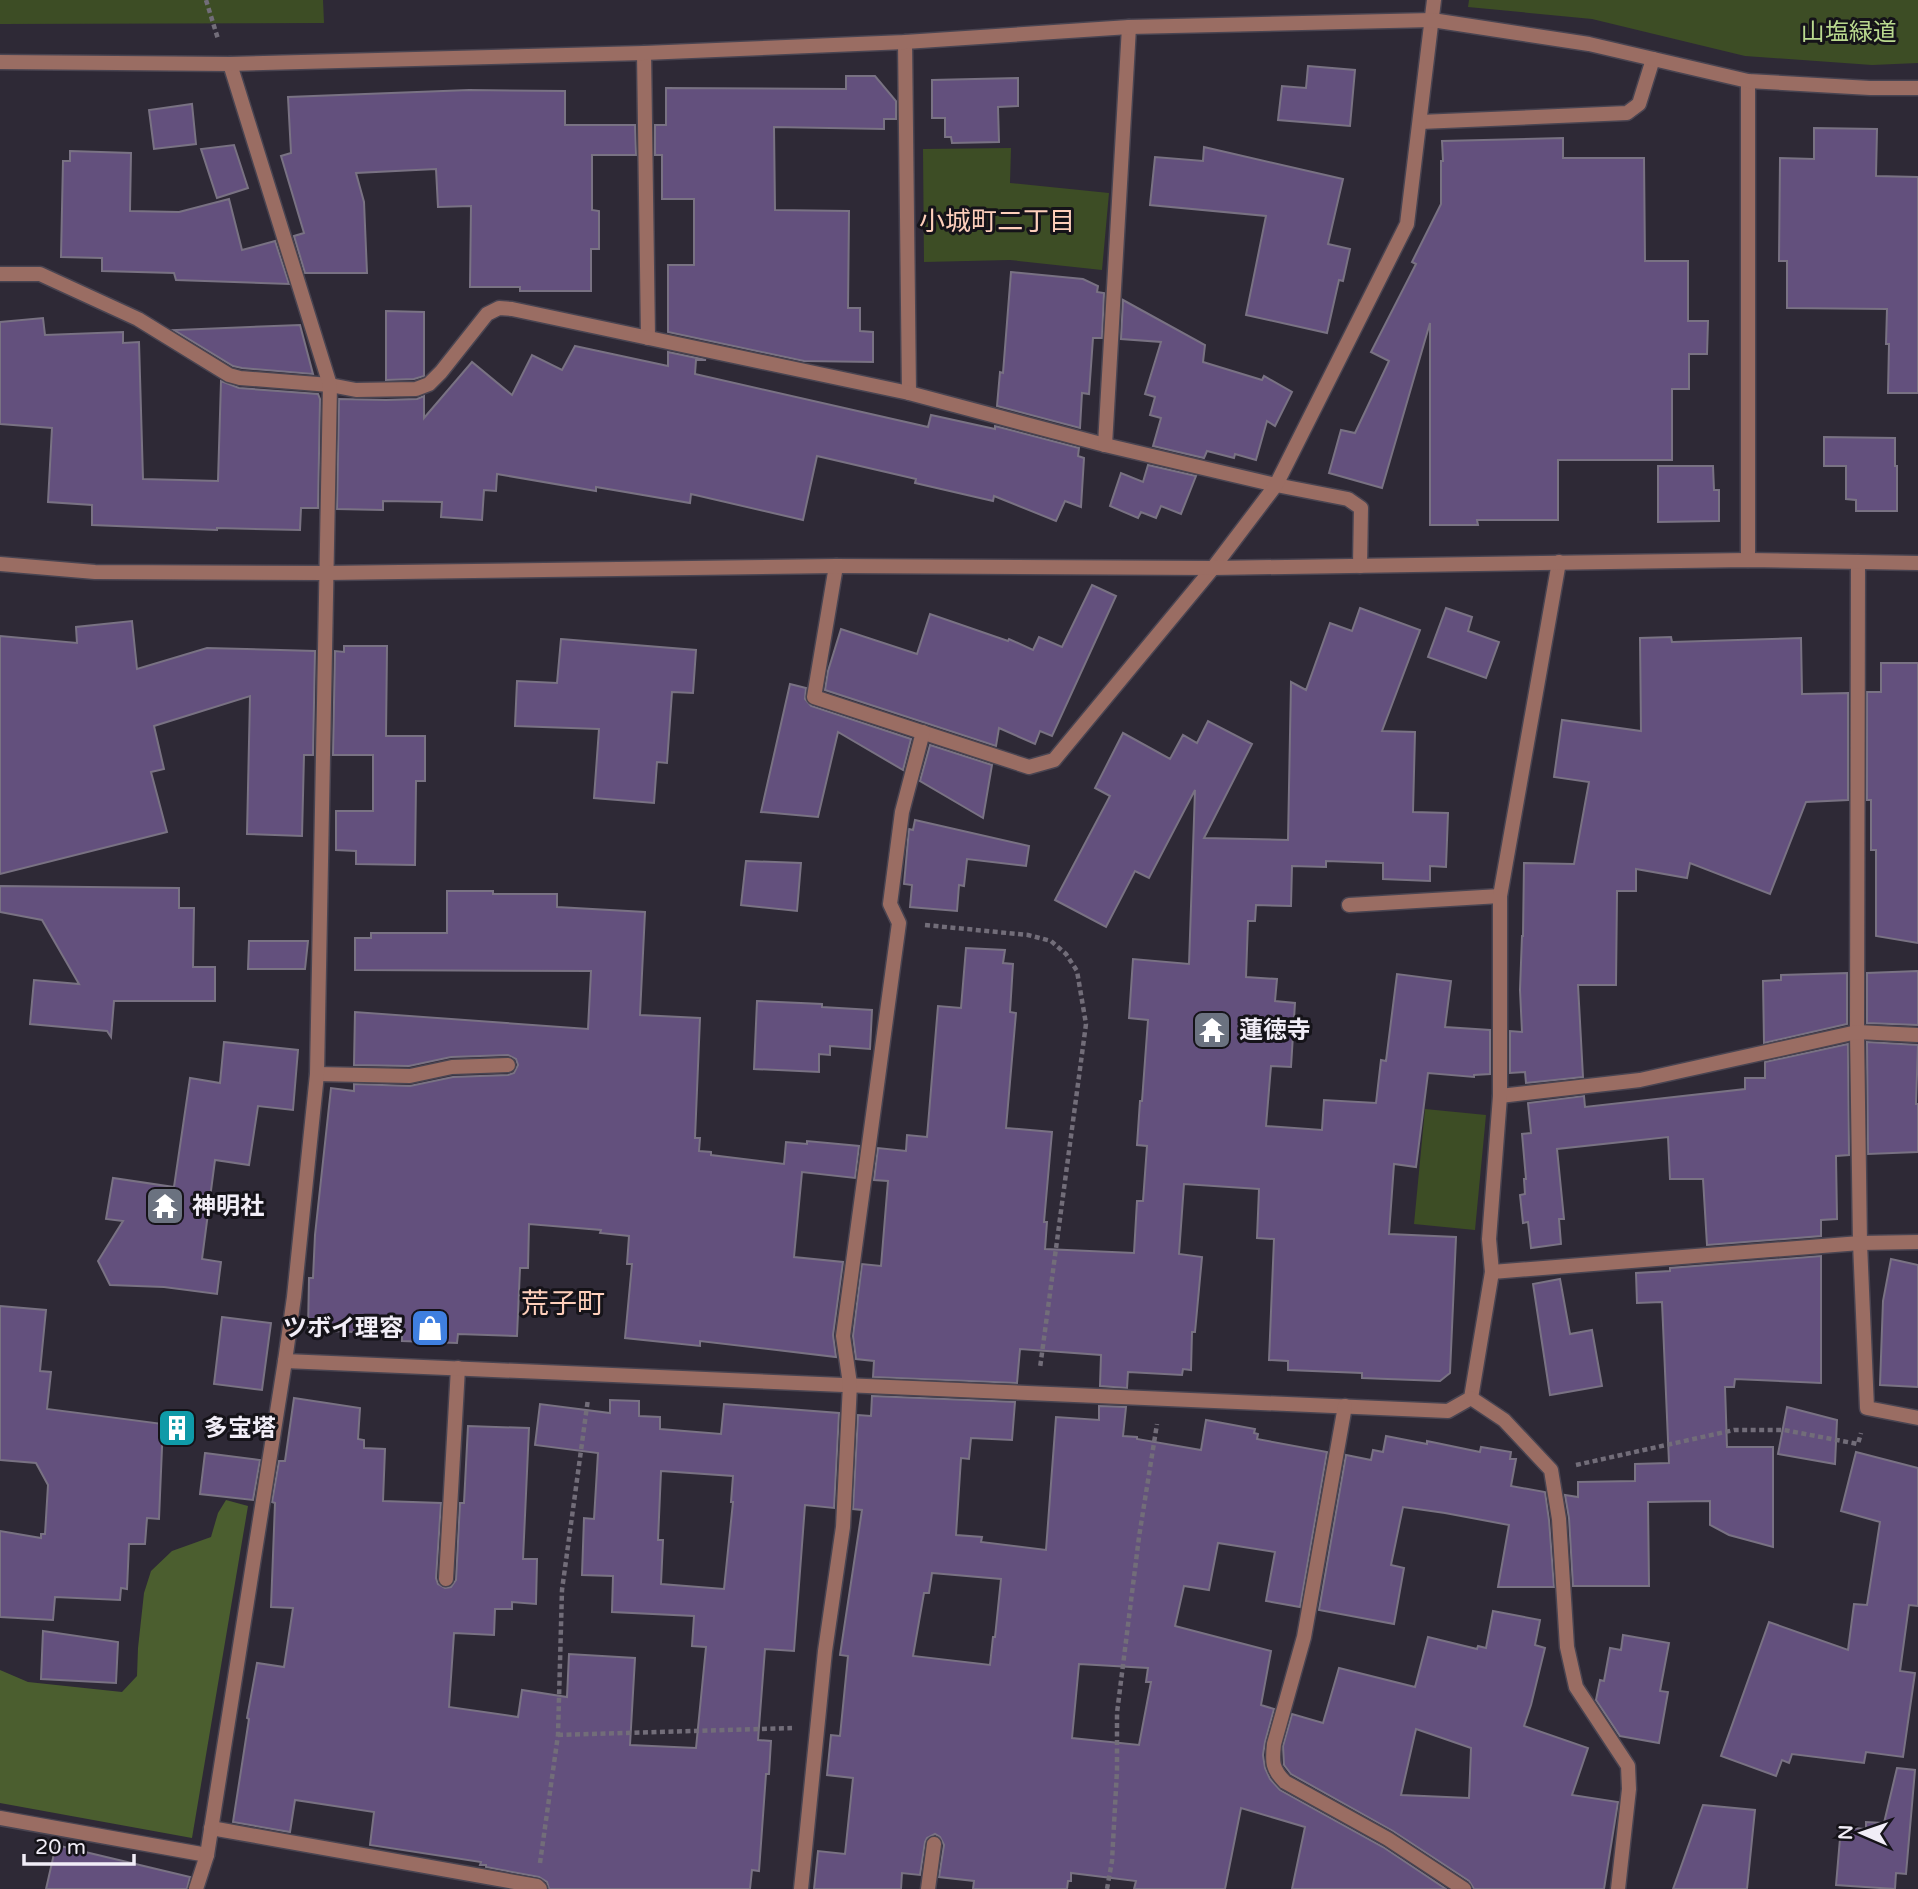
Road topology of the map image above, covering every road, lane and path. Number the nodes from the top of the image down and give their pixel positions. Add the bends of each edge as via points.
1 (206, 0) edge
2 (1434, 0) edge
3 (1432, 20) junction
4 (1129, 27) junction
5 (905, 42) junction
6 (644, 53) junction
7 (1653, 59) junction
8 (0, 62) edge
9 (228, 64) junction
10 (1748, 81) junction
11 (1918, 88) edge
12 (1420, 122) junction
13 (0, 274) edge
14 (648, 338) junction
15 (330, 385) junction
16 (909, 393) junction
17 (1105, 445) junction
18 (1276, 485) junction
19 (1748, 560) junction
20 (1559, 562) junction
21 (1858, 562) junction
22 (1918, 563) edge
23 (0, 564) edge
24 (836, 566) junction
25 (1360, 566) junction
26 (1213, 568) junction
27 (326, 573) junction
28 (923, 732) junction
29 (1500, 895) junction
30 (1349, 905) dead end
31 (900, 923) junction
32 (1857, 1032) junction
33 (1918, 1035) edge
34 (508, 1066) dead end
35 (317, 1074) junction
36 (1500, 1096) junction
37 (1918, 1242) edge
38 (1860, 1243) junction
39 (1492, 1272) junction
40 (285, 1361) junction
41 (458, 1368) junction
42 (592, 1373) junction
43 (850, 1384) junction
44 (1036, 1392) junction
45 (1161, 1398) junction
46 (1471, 1398) junction
47 (1345, 1406) junction
48 (1867, 1408) junction
49 (1918, 1418) edge
50 (1551, 1470) junction
51 (446, 1579) dead end
52 (817, 1727) junction
53 (558, 1735) junction
54 (0, 1818) edge
55 (211, 1828) junction
56 (934, 1844) dead end
57 (208, 1856) junction
58 (538, 1887) edge
59 (196, 1889) edge
60 (801, 1889) edge
61 (928, 1889) edge
62 (1107, 1889) edge
63 (1464, 1889) edge
64 (1618, 1889) edge

1 - 9 path
2 - 3 street
3 - 4 street
3 - 7 street via 1589,44
3 - 12 street
4 - 5 street
4 - 17 street
5 - 6 street
5 - 16 street
6 - 9 street
6 - 14 street
7 - 10 street
7 - 12 street via 1639,104 1627,114
8 - 9 street
9 - 15 street
10 - 11 street
10 - 19 street
12 - 18 street via 1407,224
13 - 15 street via 40,274 138,319 229,375
14 - 15 street via 499,308 487,314 429,384 416,389 356,390
14 - 16 street
15 - 27 street
16 - 17 street
17 - 18 street
18 - 25 street via 1348,499 1362,508
18 - 26 street
19 - 20 street
19 - 21 street
20 - 25 street
20 - 29 street
21 - 22 street
21 - 32 street
23 - 27 street via 95,572
24 - 26 street
24 - 27 street
24 - 28 street via 814,696
25 - 26 street
26 - 28 street via 1054,760 1030,767
27 - 35 street
28 - 31 street via 902,812 890,904
29 - 30 street
29 - 36 street
31 - 43 street via 844,1336
31 - 44 path via 1051,941 1077,971 1086,1024
32 - 33 street
32 - 36 street via 1640,1080
32 - 38 street
34 - 35 street via 452,1067 410,1076
35 - 40 street
36 - 39 street via 1489,1239
37 - 38 street
38 - 39 street
38 - 48 street
39 - 46 street
40 - 41 street
40 - 55 street
41 - 42 street
41 - 51 street
42 - 43 street
42 - 53 path via 562,1590
43 - 44 street
43 - 52 street via 843,1527
44 - 45 street
45 - 47 street
45 - 62 path via 1117,1713
46 - 47 street via 1448,1411
46 - 50 street via 1504,1420
47 - 63 street via 1304,1637 1274,1744 1276,1773
48 - 49 street
48 - 50 path via 1858,1444 1784,1430 1734,1430
50 - 64 street via 1559,1519 1567,1647 1576,1687 1628,1766
52 - 53 path
52 - 60 street
53 - 58 path
54 - 57 street
55 - 57 street
55 - 58 street
56 - 61 street
57 - 59 street

